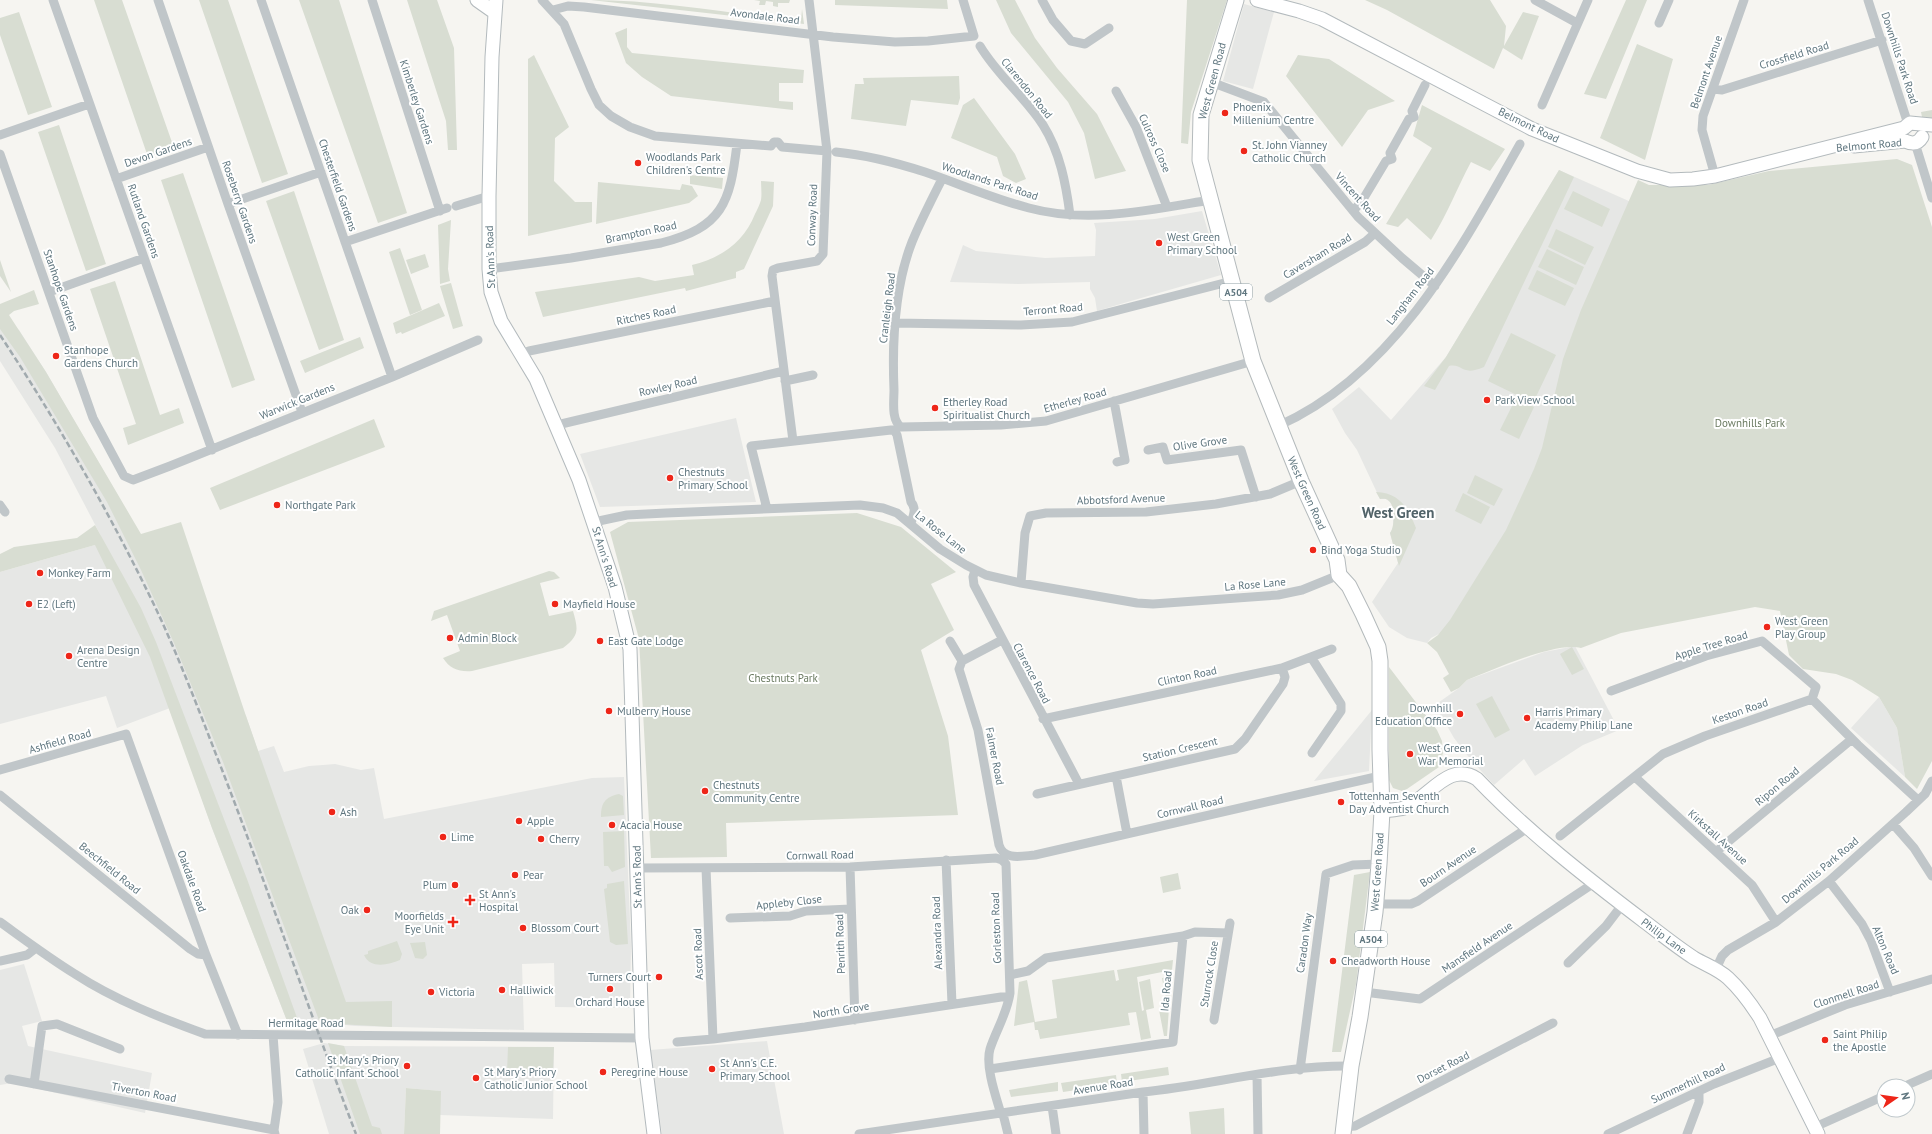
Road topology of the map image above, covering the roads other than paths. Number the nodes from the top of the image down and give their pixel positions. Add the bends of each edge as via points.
1 (53, 0) edge
2 (158, 0) edge
3 (261, 0) edge
4 (372, 0) edge
5 (477, 0) edge
6 (542, 0) edge
7 (809, 0) edge
8 (963, 0) edge
9 (1042, 0) edge
10 (1236, 0) edge
11 (1257, 0) edge
12 (1535, 0) edge
13 (1588, 0) edge
14 (1669, 0) edge
15 (1744, 0) edge
16 (1868, 0) edge
17 (495, 6) edge
18 (553, 10) junction
19 (1659, 23) dead end
20 (1578, 24) junction
21 (1109, 28) dead end
22 (814, 34) junction
23 (1882, 40) junction
24 (980, 46) dead end
25 (1211, 82) junction
26 (1425, 85) dead end
27 (1713, 89) junction
28 (1116, 91) dead end
29 (89, 104) junction
30 (1542, 105) dead end
31 (1932, 125) edge
32 (1915, 133) edge
33 (0, 135) edge
34 (738, 144) junction
35 (1520, 144) dead end
36 (208, 147) junction
37 (832, 151) junction
38 (0, 154) edge
39 (321, 172) junction
40 (1715, 176) junction
41 (116, 179) junction
42 (942, 179) junction
43 (489, 196) junction
44 (1932, 198) edge
45 (1210, 200) junction
46 (228, 204) junction
47 (1167, 207) junction
48 (448, 208) junction
49 (1353, 212) junction
50 (1070, 215) junction
51 (1375, 233) junction
52 (345, 242) junction
53 (144, 258) junction
54 (489, 269) junction
55 (1232, 281) junction
56 (1435, 286) junction
57 (49, 292) junction
58 (1269, 298) dead end
59 (775, 301) junction
60 (895, 323) junction
61 (478, 340) dead end
62 (521, 354) junction
63 (1253, 361) junction
64 (784, 371) junction
65 (813, 375) dead end
66 (392, 377) junction
67 (785, 381) junction
68 (1114, 401) junction
69 (302, 412) junction
70 (557, 425) junction
71 (1278, 426) junction
72 (896, 428) junction
73 (793, 441) junction
74 (212, 450) junction
75 (1148, 450) dead end
76 (1117, 462) dead end
77 (124, 476) joint
78 (1301, 481) junction
79 (1256, 497) junction
80 (911, 502) junction
81 (767, 509) junction
82 (897, 513) junction
83 (594, 522) junction
84 (910, 523) junction
85 (975, 570) junction
86 (1340, 575) junction
87 (1021, 583) junction
88 (1002, 640) junction
89 (950, 641) dead end
90 (1332, 649) dead end
91 (1311, 657) junction
92 (962, 661) junction
93 (1282, 668) junction
94 (1611, 692) dead end
95 (1812, 699) junction
96 (1043, 719) junction
97 (126, 734) joint
98 (1852, 739) junction
99 (1312, 753) dead end
100 (0, 770) edge
101 (1116, 776) junction
102 (1380, 776) junction
103 (1636, 778) junction
104 (1079, 784) junction
105 (1931, 784) edge
106 (1036, 794) dead end
107 (0, 795) edge
108 (1918, 800) junction
109 (1382, 811) junction
110 (1893, 824) junction
111 (1526, 826) junction
112 (1127, 834) junction
113 (1560, 836) dead end
114 (1717, 851) junction
115 (1004, 857) junction
116 (946, 860) junction
117 (1379, 864) junction
118 (850, 867) junction
119 (637, 868) junction
120 (706, 868) junction
121 (1932, 876) edge
122 (1829, 881) junction
123 (1594, 883) junction
124 (1376, 904) junction
125 (1622, 905) junction
126 (851, 909) junction
127 (730, 918) dead end
128 (0, 922) edge
129 (1776, 922) junction
130 (1183, 936) junction
131 (36, 948) junction
132 (206, 955) junction
133 (0, 961) edge
134 (1568, 963) dead end
135 (1716, 969) junction
136 (1010, 975) junction
137 (1932, 979) edge
138 (1364, 992) junction
139 (1890, 992) junction
140 (1009, 997) junction
141 (952, 1004) junction
142 (855, 1020) junction
143 (1214, 1020) dead end
144 (1553, 1023) dead end
145 (238, 1035) junction
146 (274, 1035) junction
147 (1769, 1036) junction
148 (642, 1038) junction
149 (713, 1039) junction
150 (677, 1042) dead end
151 (120, 1049) dead end
152 (1780, 1058) junction
153 (1351, 1066) junction
154 (990, 1069) junction
155 (1300, 1070) junction
156 (1932, 1074) edge
157 (1257, 1075) junction
158 (5, 1078) edge
159 (1916, 1081) edge
160 (34, 1084) junction
161 (1699, 1091) junction
162 (1142, 1092) junction
163 (1876, 1100) edge
164 (1052, 1106) junction
165 (1002, 1114) junction
166 (1816, 1130) edge
167 (1343, 1131) edge
168 (275, 1132) edge
169 (654, 1134) edge
170 (859, 1134) edge
171 (1008, 1134) edge
172 (1056, 1134) edge
173 (1144, 1134) edge
174 (1258, 1134) edge
175 (1608, 1134) edge
176 (1687, 1134) edge

1 - 29 street, Rutland Gardens
2 - 36 street, Roseberry Gardens
3 - 39 street, Chesterfield Gardens
4 - 48 street, Kimberley Gardens
5 - 17 main road
6 - 18 street, Woodlands Park Road
7 - 22 street, Conway Road
8 - 22 street, Avondale Road via 974,36 895,42
9 - 21 street via 1053,20 1071,41 1085,44
10 - 25 main road, West Green Road / A504
11 - 40 main road, Belmont Road via 1322,19 1532,128 1637,171 1670,180
12 - 20 street
13 - 20 street
14 - 19 street
15 - 27 street, Belmont Avenue
16 - 23 street, Downhills Park Road
17 - 43 main road, St Ann's Road
18 - 22 street, Avondale Road via 568,6 584,7
18 - 34 street, Woodlands Park Road via 564,24 597,99 611,116 630,127 655,136
20 - 30 street
22 - 37 street, Conway Road
23 - 27 street, Crossfield Road via 1722,90
23 - 32 street, Downhills Park Road
24 - 50 street, Clarendon Road via 996,70 1043,126 1056,150 1063,172
25 - 45 main road, West Green Road / A504 via 1201,115 1200,134 1200,160
25 - 49 street, Vincent Road via 1264,102
26 - 49 street via 1388,157
27 - 40 street, Belmont Avenue via 1703,116 1702,130
28 - 47 street, Culross Close via 1136,127
29 - 33 street
29 - 41 street, Rutland Gardens
31 - 32 main road, Belmont Road
32 - 40 main road, Belmont Road via 1814,149
32 - 44 street, Downhills Park Road
34 - 37 street, Woodlands Park Road via 771,146 775,152 782,147
34 - 54 street, Brampton Road via 730,188 724,205 715,218 702,228 660,243
35 - 56 street, Langham Road via 1470,232
36 - 41 street, Devon Gardens
36 - 46 street, Roseberry Gardens
37 - 42 street, Woodlands Park Road via 912,168
37 - 59 street, Conway Road via 823,254 816,260 773,270
38 - 57 street, Stanhope Gardens
39 - 46 street
39 - 52 street, Chesterfield Gardens
41 - 53 street, Rutland Gardens
42 - 50 street, Woodlands Park Road via 1029,208
42 - 60 street, Cranleigh Road via 908,254
43 - 48 street
43 - 54 main road, St Ann's Road
45 - 47 street, Woodlands Park Road
45 - 55 main road, West Green Road / A504
46 - 69 street, Roseberry Gardens
47 - 50 street, Woodlands Park Road via 1100,216
48 - 52 street
49 - 51 street, Vincent Road
51 - 56 street, Vincent Road
51 - 58 street, Caversham Road
52 - 66 street, Chesterfield Gardens
53 - 57 street
53 - 74 street, Rutland Gardens
54 - 62 main road, St Ann's Road via 496,311
55 - 60 street, Terront Road via 1072,322
55 - 63 main road, West Green Road / A504
56 - 71 street, Langham Road via 1407,322 1360,374 1315,407
57 - 77 street, Stanhope Gardens via 93,418
59 - 62 street, Ritches Road
59 - 64 street, Conway Road
60 - 72 street, Cranleigh Road via 893,373
61 - 66 street, Warwick Gardens
62 - 70 main road, St Ann's Road via 536,379
63 - 68 street, Etherley Road
63 - 71 main road, West Green Road / A504
64 - 67 street, Conway Road
64 - 70 street, Rowley Road
65 - 67 street
66 - 69 street, Warwick Gardens
67 - 73 street, Conway Road
68 - 72 street, Etherley Road via 1067,416 1030,424
68 - 76 street via 1125,460
69 - 74 street, Warwick Gardens
70 - 83 main road, St Ann's Road
71 - 78 main road, West Green Road / A504
72 - 73 street, Etherley Road
72 - 80 street, Cranleigh Road
73 - 81 street, Etherley Road via 751,446
74 - 77 street, Warwick Gardens via 133,480
75 - 79 street, Olive Grove via 1163,447 1167,460 1241,450
78 - 79 street, Abbotsford Avenue
78 - 86 main road, West Green Road / A504 via 1337,560
79 - 87 street, Abbotsford Avenue via 1146,512 1046,512 1030,516 1025,533
80 - 82 street
80 - 84 street, Cranleigh Road via 914,513
81 - 82 street, La Rose Lane via 860,505
81 - 83 street, La Rose Lane via 635,515
82 - 84 street, La Rose Lane
83 - 119 main road, St Ann's Road via 615,587 630,649
84 - 85 street, La Rose Lane via 940,549
85 - 87 street, La Rose Lane
85 - 88 street, Clarence Road via 974,585
86 - 87 street, La Rose Lane via 1292,593 1153,604 1137,604
86 - 102 main road, West Green Road / A504 via 1360,607 1379,654
88 - 92 street
88 - 96 street, Clarence Road
89 - 92 street, Falmer Road
90 - 91 street, Clinton Road
91 - 93 street, Clinton Road
91 - 99 street via 1341,704 1341,711
92 - 115 street, Falmer Road via 959,669 978,730 999,845
93 - 96 street, Clinton Road
93 - 101 street, Station Crescent via 1285,677 1283,684 1235,749
94 - 95 street, Apple Tree Road via 1706,656 1762,642 1816,687
95 - 98 street
95 - 103 street, Keston Road via 1705,736 1663,754
96 - 104 street, Clarence Road
97 - 100 street, Ashfield Road
97 - 132 street, Oakdale Road
98 - 108 street
98 - 114 street, Ripon Road
101 - 104 street, Station Crescent
101 - 112 street
102 - 109 main road, West Green Road / A504
102 - 112 street, Cornwall Road
103 - 113 street, Keston Road
103 - 114 street, Kirkstall Avenue
104 - 106 street, Station Crescent
105 - 108 street, Downhills Park Road
107 - 132 street, Beechfield Road via 190,949
108 - 110 street, Downhills Park Road
109 - 111 main road, Philip Lane via 1404,808 1441,782 1464,773 1477,779
109 - 117 main road, West Green Road / A504
110 - 121 street via 1914,848
110 - 122 street, Downhills Park Road
111 - 123 main road, Philip Lane
111 - 124 street, Bourn Avenue via 1523,831 1418,901 1411,904
112 - 115 street, Cornwall Road via 1035,855
114 - 129 street, Kirkstall Avenue via 1752,885
115 - 116 street, Cornwall Road
115 - 136 street, Gorleston Road
116 - 118 street, Cornwall Road
116 - 141 street, Alexandra Road
117 - 124 main road, West Green Road / A504
117 - 155 street, Caradon Way via 1353,865 1326,874
118 - 120 street, Cornwall Road
118 - 126 street, Penrith Road
119 - 120 street, Cornwall Road
119 - 148 main road, St Ann's Road
120 - 149 street, Ascot Road
122 - 129 street, Downhills Park Road
122 - 139 street, Alton Road via 1862,924
123 - 125 main road, Philip Lane
123 - 138 street, Mansfield Avenue via 1420,999
124 - 138 main road, West Green Road / A504
125 - 134 street via 1606,926
125 - 135 main road, Philip Lane via 1695,958
126 - 127 street, Appleby Close via 806,911 790,916
126 - 142 street, Penrith Road
128 - 131 street, Hermitage Road
129 - 135 street, Downhills Park Road via 1728,950
130 - 136 street via 1046,958 1028,971
130 - 143 street, Sturrock Close via 1229,928
130 - 154 street, Ida Road via 1173,1042
131 - 133 street via 27,955
131 - 145 street, Hermitage Road via 76,975 123,1000 178,1024 205,1034
132 - 145 street, Oakdale Road
135 - 147 main road, Philip Lane via 1729,978 1750,1002
136 - 140 street, Gorleston Road
137 - 139 street, Clonmell Road
138 - 153 main road, West Green Road / A504
139 - 147 street, Clonmell Road via 1845,1004
140 - 141 street, North Grove
140 - 154 street, Gorleston Road via 990,1050
141 - 142 street, North Grove
142 - 149 street, North Grove
144 - 167 street, Dorset Road
145 - 146 street, Hermitage Road
146 - 148 street, Hermitage Road
146 - 168 street via 278,1102
147 - 152 main road, Philip Lane
148 - 169 main road, St Ann's Road
149 - 150 street, North Grove
151 - 160 street via 57,1024 42,1026
152 - 161 street, Summerhill Road
152 - 166 main road, Philip Lane
153 - 155 street, Avenue Road
153 - 167 main road, West Green Road / A504
154 - 165 street, Gorleston Road
155 - 157 street, Avenue Road
156 - 159 street
157 - 162 street, Avenue Road via 1178,1089
157 - 174 street
158 - 160 street, Tiverton Road
160 - 168 street, Tiverton Road
161 - 175 street, Summerhill Road
161 - 176 street via 1699,1102
162 - 164 street, Avenue Road
162 - 173 street
163 - 166 street
164 - 165 street, Avenue Road
164 - 172 street
165 - 170 street, Avenue Road
165 - 171 street, Gorleston Road

